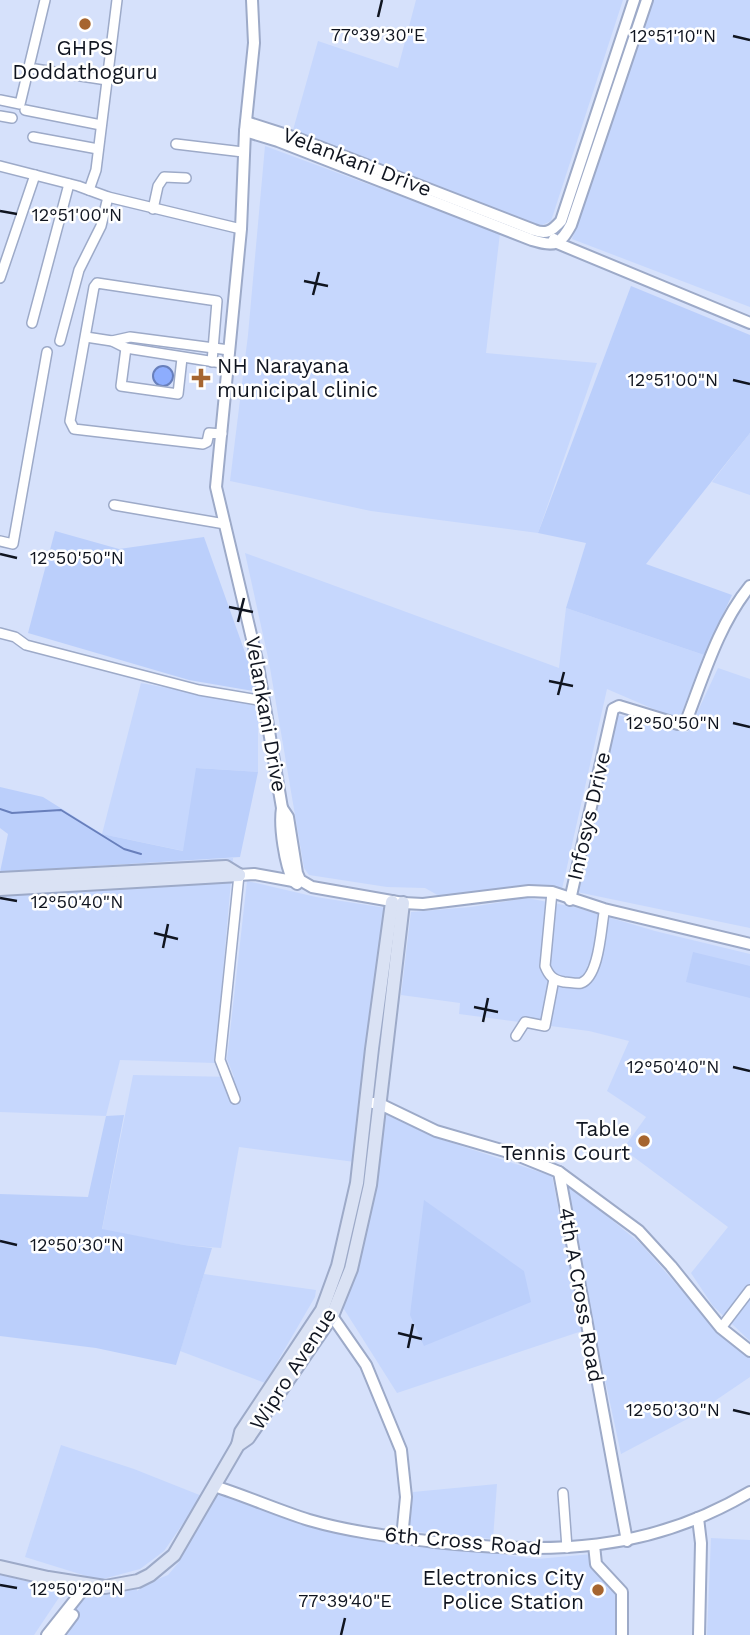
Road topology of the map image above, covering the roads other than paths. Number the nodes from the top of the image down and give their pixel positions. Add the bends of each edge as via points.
1 (44, 0) edge
2 (117, 0) edge
3 (252, 0) edge
4 (634, 0) edge
5 (646, 0) edge
6 (35, 69) dead end
7 (107, 80) junction
8 (0, 100) edge
9 (25, 110) dead end
10 (0, 116) edge
11 (12, 118) dead end
12 (100, 125) junction
13 (245, 126) junction
14 (33, 137) dead end
15 (176, 145) dead end
16 (98, 149) junction
17 (243, 152) junction
18 (0, 166) edge
19 (35, 175) junction
20 (186, 178) dead end
21 (69, 184) junction
22 (89, 190) junction
23 (107, 197) junction
24 (153, 209) junction
25 (241, 229) junction
26 (551, 230) junction
27 (560, 242) junction
28 (0, 278) edge
29 (32, 323) dead end
30 (750, 323) edge
31 (86, 337) junction
32 (60, 341) dead end
33 (112, 341) junction
34 (168, 341) junction
35 (213, 347) junction
36 (126, 348) junction
37 (229, 350) junction
38 (47, 352) dead end
39 (166, 355) junction
40 (182, 358) junction
41 (212, 362) junction
42 (228, 364) junction
43 (222, 434) junction
44 (114, 505) dead end
45 (225, 524) junction
46 (0, 541) edge
47 (750, 586) edge
48 (0, 633) edge
49 (264, 701) junction
50 (282, 808) junction
51 (289, 869) junction
52 (239, 874) junction
53 (272, 877) junction
54 (0, 879) edge
55 (293, 881) junction
56 (0, 889) edge
57 (552, 894) junction
58 (349, 897) junction
59 (570, 898) junction
60 (397, 905) junction
61 (604, 913) junction
62 (750, 947) edge
63 (554, 979) junction
64 (516, 1036) dead end
65 (235, 1099) dead end
66 (365, 1102) junction
67 (380, 1104) junction
68 (559, 1172) junction
69 (750, 1290) edge
70 (327, 1313) junction
71 (721, 1328) junction
72 (750, 1351) edge
73 (238, 1445) junction
74 (214, 1486) junction
75 (750, 1492) edge
76 (563, 1493) dead end
77 (698, 1518) junction
78 (402, 1538) junction
79 (627, 1541) junction
80 (594, 1545) junction
81 (567, 1548) junction
82 (0, 1569) edge
83 (87, 1588) junction
84 (47, 1635) edge
85 (58, 1635) edge
86 (622, 1635) edge
87 (699, 1635) edge

1 - 8 street via 20,104
2 - 7 street
3 - 13 street via 254,43
4 - 26 street via 561,221
5 - 27 street via 571,225
6 - 7 street
7 - 12 street
9 - 12 street
10 - 11 street
12 - 16 street
13 - 17 street, Velankani Drive
13 - 26 street, Velankani Drive via 299,139 534,230
13 - 27 street, Velankani Drive via 532,240
14 - 16 street
15 - 17 street
16 - 22 street
17 - 25 street, Velankani Drive
18 - 19 street
19 - 21 street
19 - 28 street
20 - 24 street via 164,177
21 - 22 street
21 - 29 street
22 - 23 street
23 - 24 street
23 - 32 street via 101,226 79,270
24 - 25 street
25 - 37 street, Velankani Drive
26 - 27 street
27 - 30 street, Velankani Drive
31 - 33 street
31 - 35 street via 94,287 102,283 217,301
31 - 43 street via 70,421 74,429 204,444 209,433
33 - 34 street via 130,337
33 - 36 street
34 - 35 street
34 - 39 street
35 - 37 street
35 - 41 street
36 - 39 street
36 - 40 street via 121,386 178,394
37 - 42 street, Velankani Drive
38 - 46 street via 13,544
39 - 40 street
40 - 41 street
41 - 42 street
42 - 43 street, Velankani Drive
43 - 45 street, Velankani Drive via 216,487
44 - 45 street
45 - 49 street, Velankani Drive
47 - 59 street, Infosys Drive via 709,660 685,724 619,706 613,709
48 - 49 street via 26,645 199,690
49 - 50 street, Velankani Drive
50 - 51 street, Velankani Drive
50 - 58 street via 288,817 300,880
51 - 53 street
51 - 55 street, Velankani Drive
52 - 53 street
52 - 54 main road via 226,867
52 - 56 main road
52 - 65 street via 220,1060
53 - 55 street
55 - 58 street via 310,891
57 - 59 street
57 - 60 street via 422,908
57 - 63 street via 545,966
58 - 60 street
59 - 61 street
59 - 62 street
60 - 66 main road, Wipro Avenue
60 - 67 main road, Wipro Avenue
61 - 62 street
61 - 63 street via 591,976 580,983
63 - 64 street via 545,1026 524,1022
66 - 67 street
66 - 70 main road, Wipro Avenue via 357,1183
67 - 68 street via 436,1131
67 - 70 main road, Wipro Avenue via 370,1185 351,1269
68 - 71 street via 639,1231
68 - 79 street, 4th A Cross Road
69 - 71 street
70 - 73 main road, Wipro Avenue via 248,1438
70 - 73 main road, Wipro Avenue via 241,1432
70 - 78 street via 366,1366 401,1450 406,1497
71 - 72 street
73 - 74 main road, Wipro Avenue
74 - 78 street, 6th Cross Road via 310,1520
74 - 83 main road, Wipro Avenue via 174,1555 150,1576
75 - 77 street, 6th Cross Road
76 - 81 street
77 - 79 street, 6th Cross Road
77 - 87 street
78 - 81 street, 6th Cross Road via 485,1547
79 - 80 street, 6th Cross Road
80 - 81 street, 6th Cross Road
80 - 86 street via 596,1564 622,1592
82 - 83 main road, Wipro Avenue
83 - 84 street
83 - 85 street

